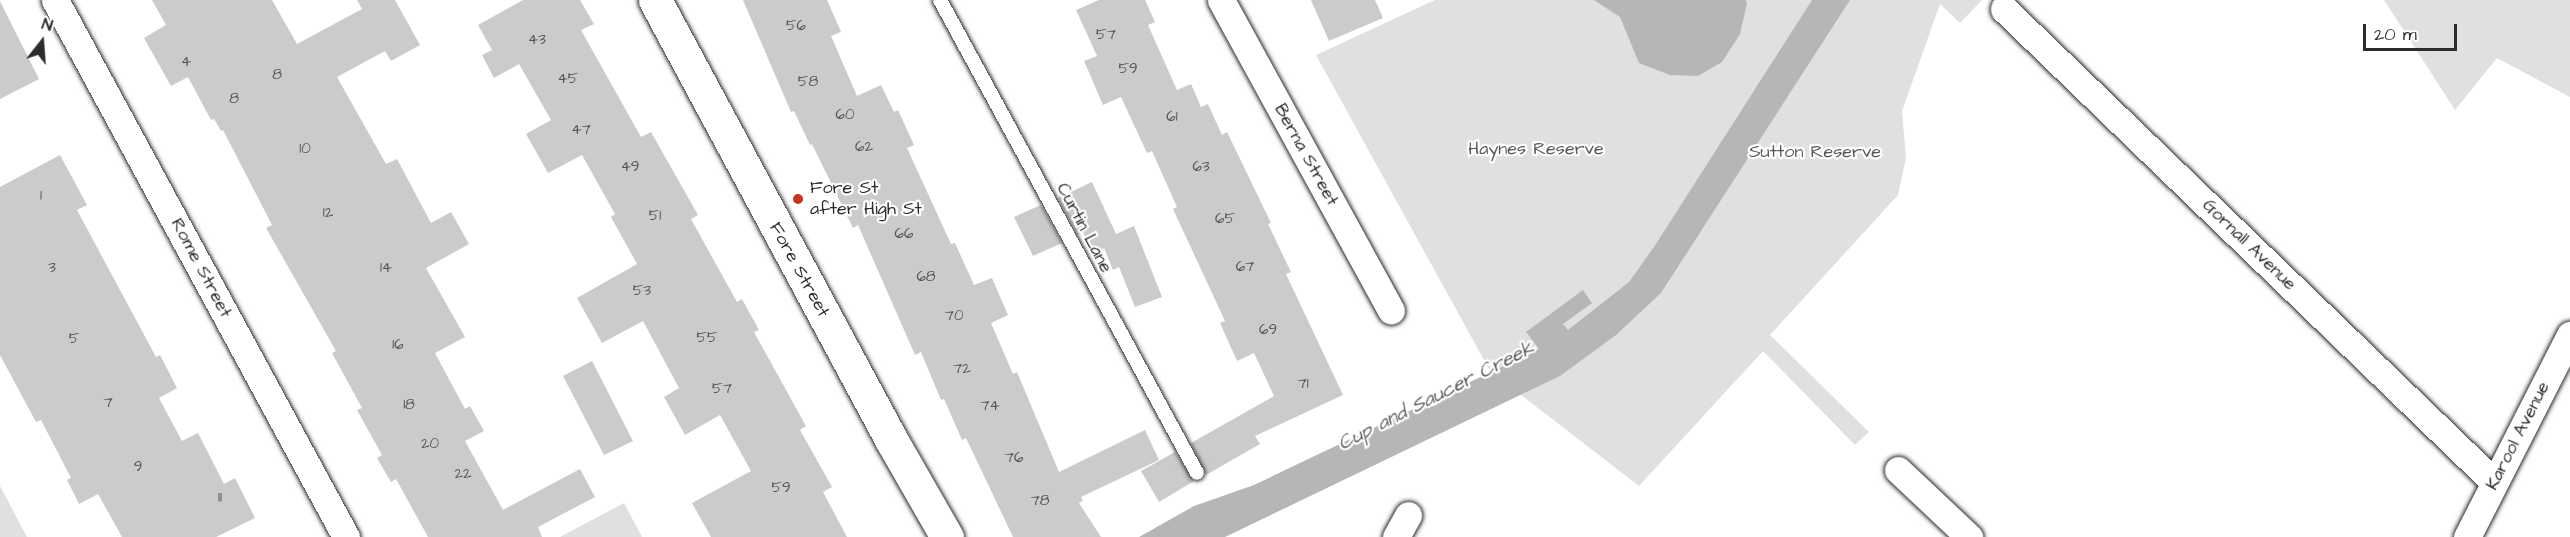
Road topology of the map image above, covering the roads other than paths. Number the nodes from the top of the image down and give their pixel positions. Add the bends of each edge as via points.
1 (55, 0) edge
2 (655, 0) edge
3 (940, 0) edge
4 (1221, 0) edge
5 (2004, 9) dead end
6 (1391, 311) dead end
7 (2570, 335) edge
8 (1898, 470) dead end
9 (1197, 473) dead end
10 (2494, 482) junction
11 (346, 537) edge
12 (947, 537) edge
13 (1969, 537) edge
14 (2467, 537) edge

1 - 11 street, Rome Street
2 - 12 main road, Fore Street
3 - 9 lane, Curtin Lane
4 - 6 street, Berna Street
5 - 10 street, Gornall Avenue
7 - 10 street, Karool Avenue
8 - 13 street
10 - 14 street, Karool Avenue

